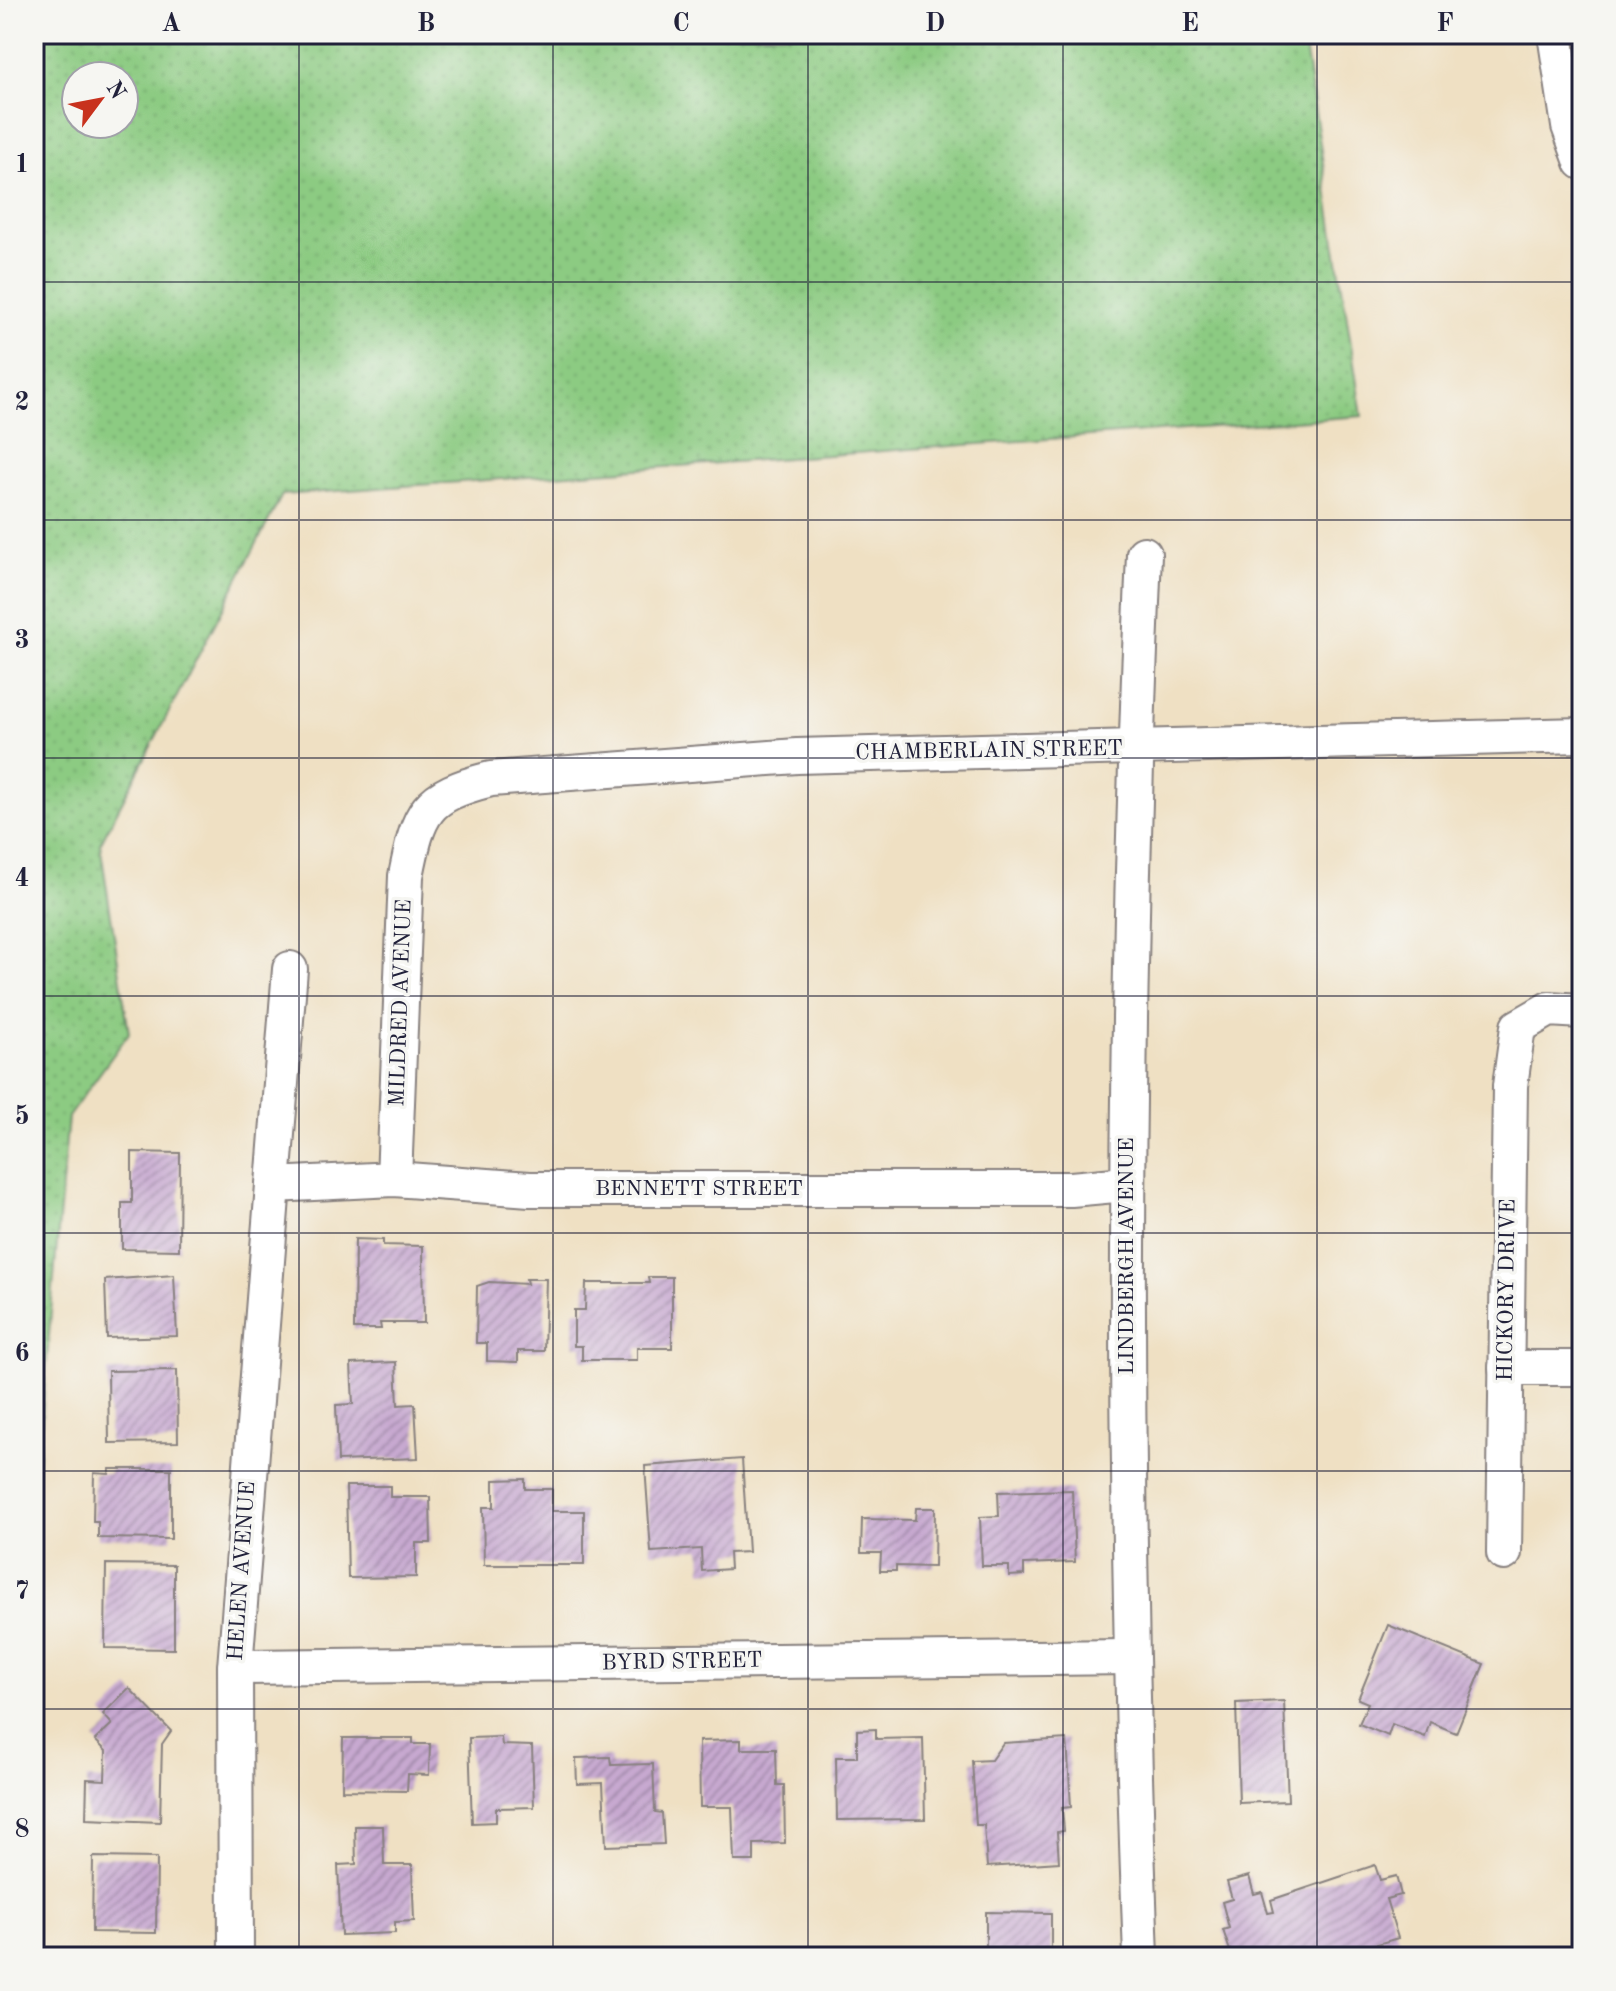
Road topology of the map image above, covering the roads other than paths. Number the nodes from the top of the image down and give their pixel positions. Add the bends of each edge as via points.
1 (1555, 34) edge
2 (1582, 162) edge
3 (1144, 554) dead end
4 (1582, 735) edge
5 (1136, 748) junction
6 (416, 828) joint
7 (290, 969) dead end
8 (1582, 1011) edge
9 (394, 1179) junction
10 (1126, 1184) junction
11 (273, 1185) junction
12 (1506, 1368) junction
13 (1582, 1368) edge
14 (1504, 1553) dead end
15 (1130, 1657) junction
16 (235, 1667) junction
17 (236, 1957) edge
18 (1141, 1957) edge

1 - 2 street via 1569,126
3 - 5 street, LINDBERGH AVENUE
4 - 5 street, CHAMBERLAIN STREET
5 - 6 street, CHAMBERLAIN STREET via 797,756 491,779 455,788 433,802
5 - 10 street, LINDBERGH AVENUE
6 - 9 street, MILDRED AVENUE via 406,876
7 - 11 street, HELEN AVENUE
8 - 12 street, HICKORY DRIVE via 1549,1009 1518,1027 1510,1086
9 - 10 street, BENNETT STREET via 530,1189 1071,1189
9 - 11 street, BENNETT STREET
10 - 15 street, LINDBERGH AVENUE
11 - 16 street, HELEN AVENUE
12 - 13 street
12 - 14 street, HICKORY DRIVE
15 - 16 street, BYRD STREET
15 - 18 street, LINDBERGH AVENUE
16 - 17 street, HELEN AVENUE

